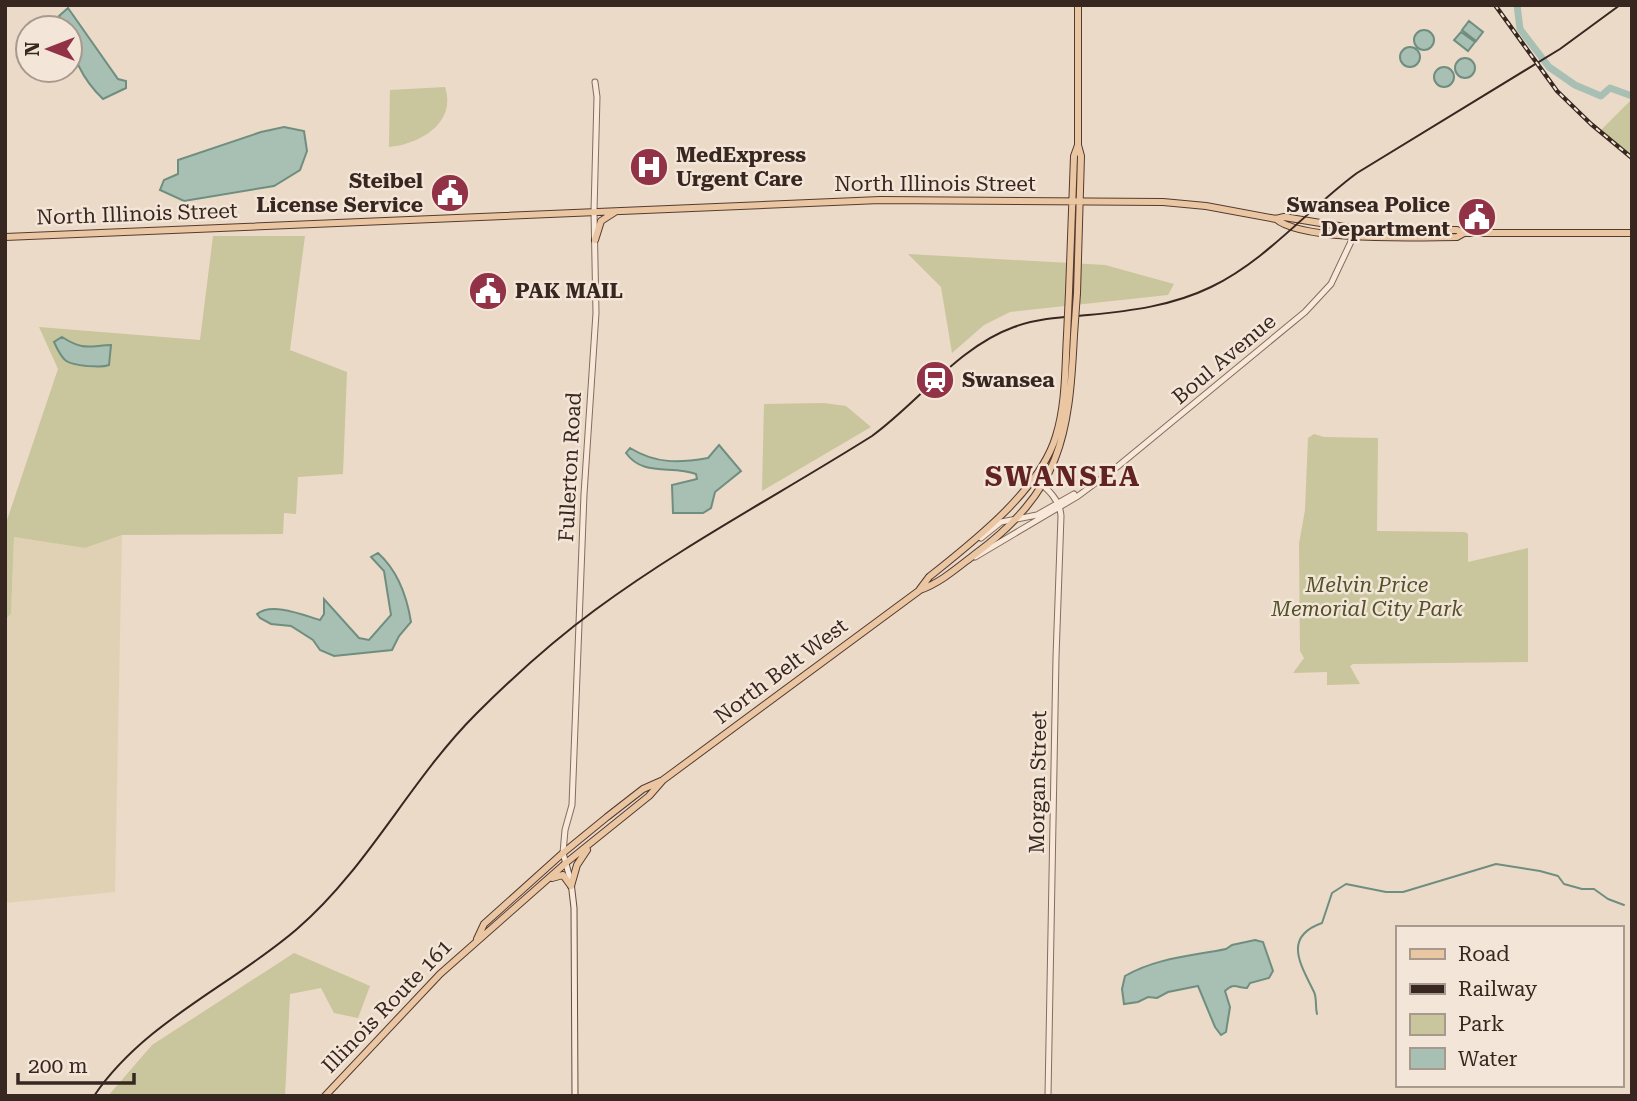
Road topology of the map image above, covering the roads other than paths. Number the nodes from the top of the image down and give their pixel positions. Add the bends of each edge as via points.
1 (1078, 5) edge
2 (595, 82) dead end
3 (1077, 201) junction
4 (620, 210) junction
5 (593, 211) junction
6 (1356, 233) junction
7 (1632, 233) edge
8 (5, 237) edge
9 (595, 240) junction
10 (1071, 335) junction
11 (1035, 479) junction
12 (1042, 485) junction
13 (1059, 505) junction
14 (1048, 514) junction
15 (1018, 518) junction
16 (1061, 523) junction
17 (952, 558) junction
18 (964, 562) junction
19 (920, 590) junction
20 (663, 780) junction
21 (593, 841) junction
22 (563, 853) junction
23 (566, 862) junction
24 (544, 882) junction
25 (571, 886) junction
26 (475, 941) junction
27 (325, 1096) edge
28 (575, 1096) edge
29 (1048, 1096) edge

1 - 3 main road, North Belt West
2 - 5 street, Fullerton Road
3 - 4 main road, North Illinois Street via 880,201
3 - 6 main road, North Illinois Street via 1189,204 1276,219 1293,227
3 - 10 main road, North Belt West, bridge
4 - 5 main road, North Illinois Street
4 - 9 main road via 601,221
5 - 8 main road, North Illinois Street
5 - 9 street, Fullerton Road
6 - 7 main road, North Illinois Street via 1457,237 1464,233
6 - 13 street, Boul Avenue via 1336,275 1313,304 1133,455
9 - 22 street, Fullerton Road via 596,313 581,543 573,796
10 - 11 main road, North Belt West via 1058,429
10 - 12 main road, North Belt West via 1068,421
11 - 12 street
11 - 17 main road, North Belt West
12 - 13 street
12 - 15 main road, North Belt West
13 - 14 street, Boul Avenue
13 - 15 street, Boul Avenue
13 - 16 street, Morgan Street
14 - 16 street
14 - 18 street, Boul Avenue
15 - 17 street, Boul Avenue via 1001,522
15 - 18 main road, North Belt West
16 - 29 street, Morgan Street
17 - 19 main road, North Belt West
18 - 19 main road, North Belt West
19 - 20 main road, North Belt West
20 - 21 main road, North Belt West
20 - 22 main road, North Belt West via 643,789
21 - 23 main road, North Belt West
21 - 25 main road via 577,865
22 - 23 street
22 - 26 main road, Illinois Route 161 via 484,925
23 - 24 main road, Illinois Route 161
23 - 25 street
24 - 25 main road via 559,874
24 - 26 main road, Illinois Route 161
25 - 28 street
26 - 27 main road, Illinois Route 161

